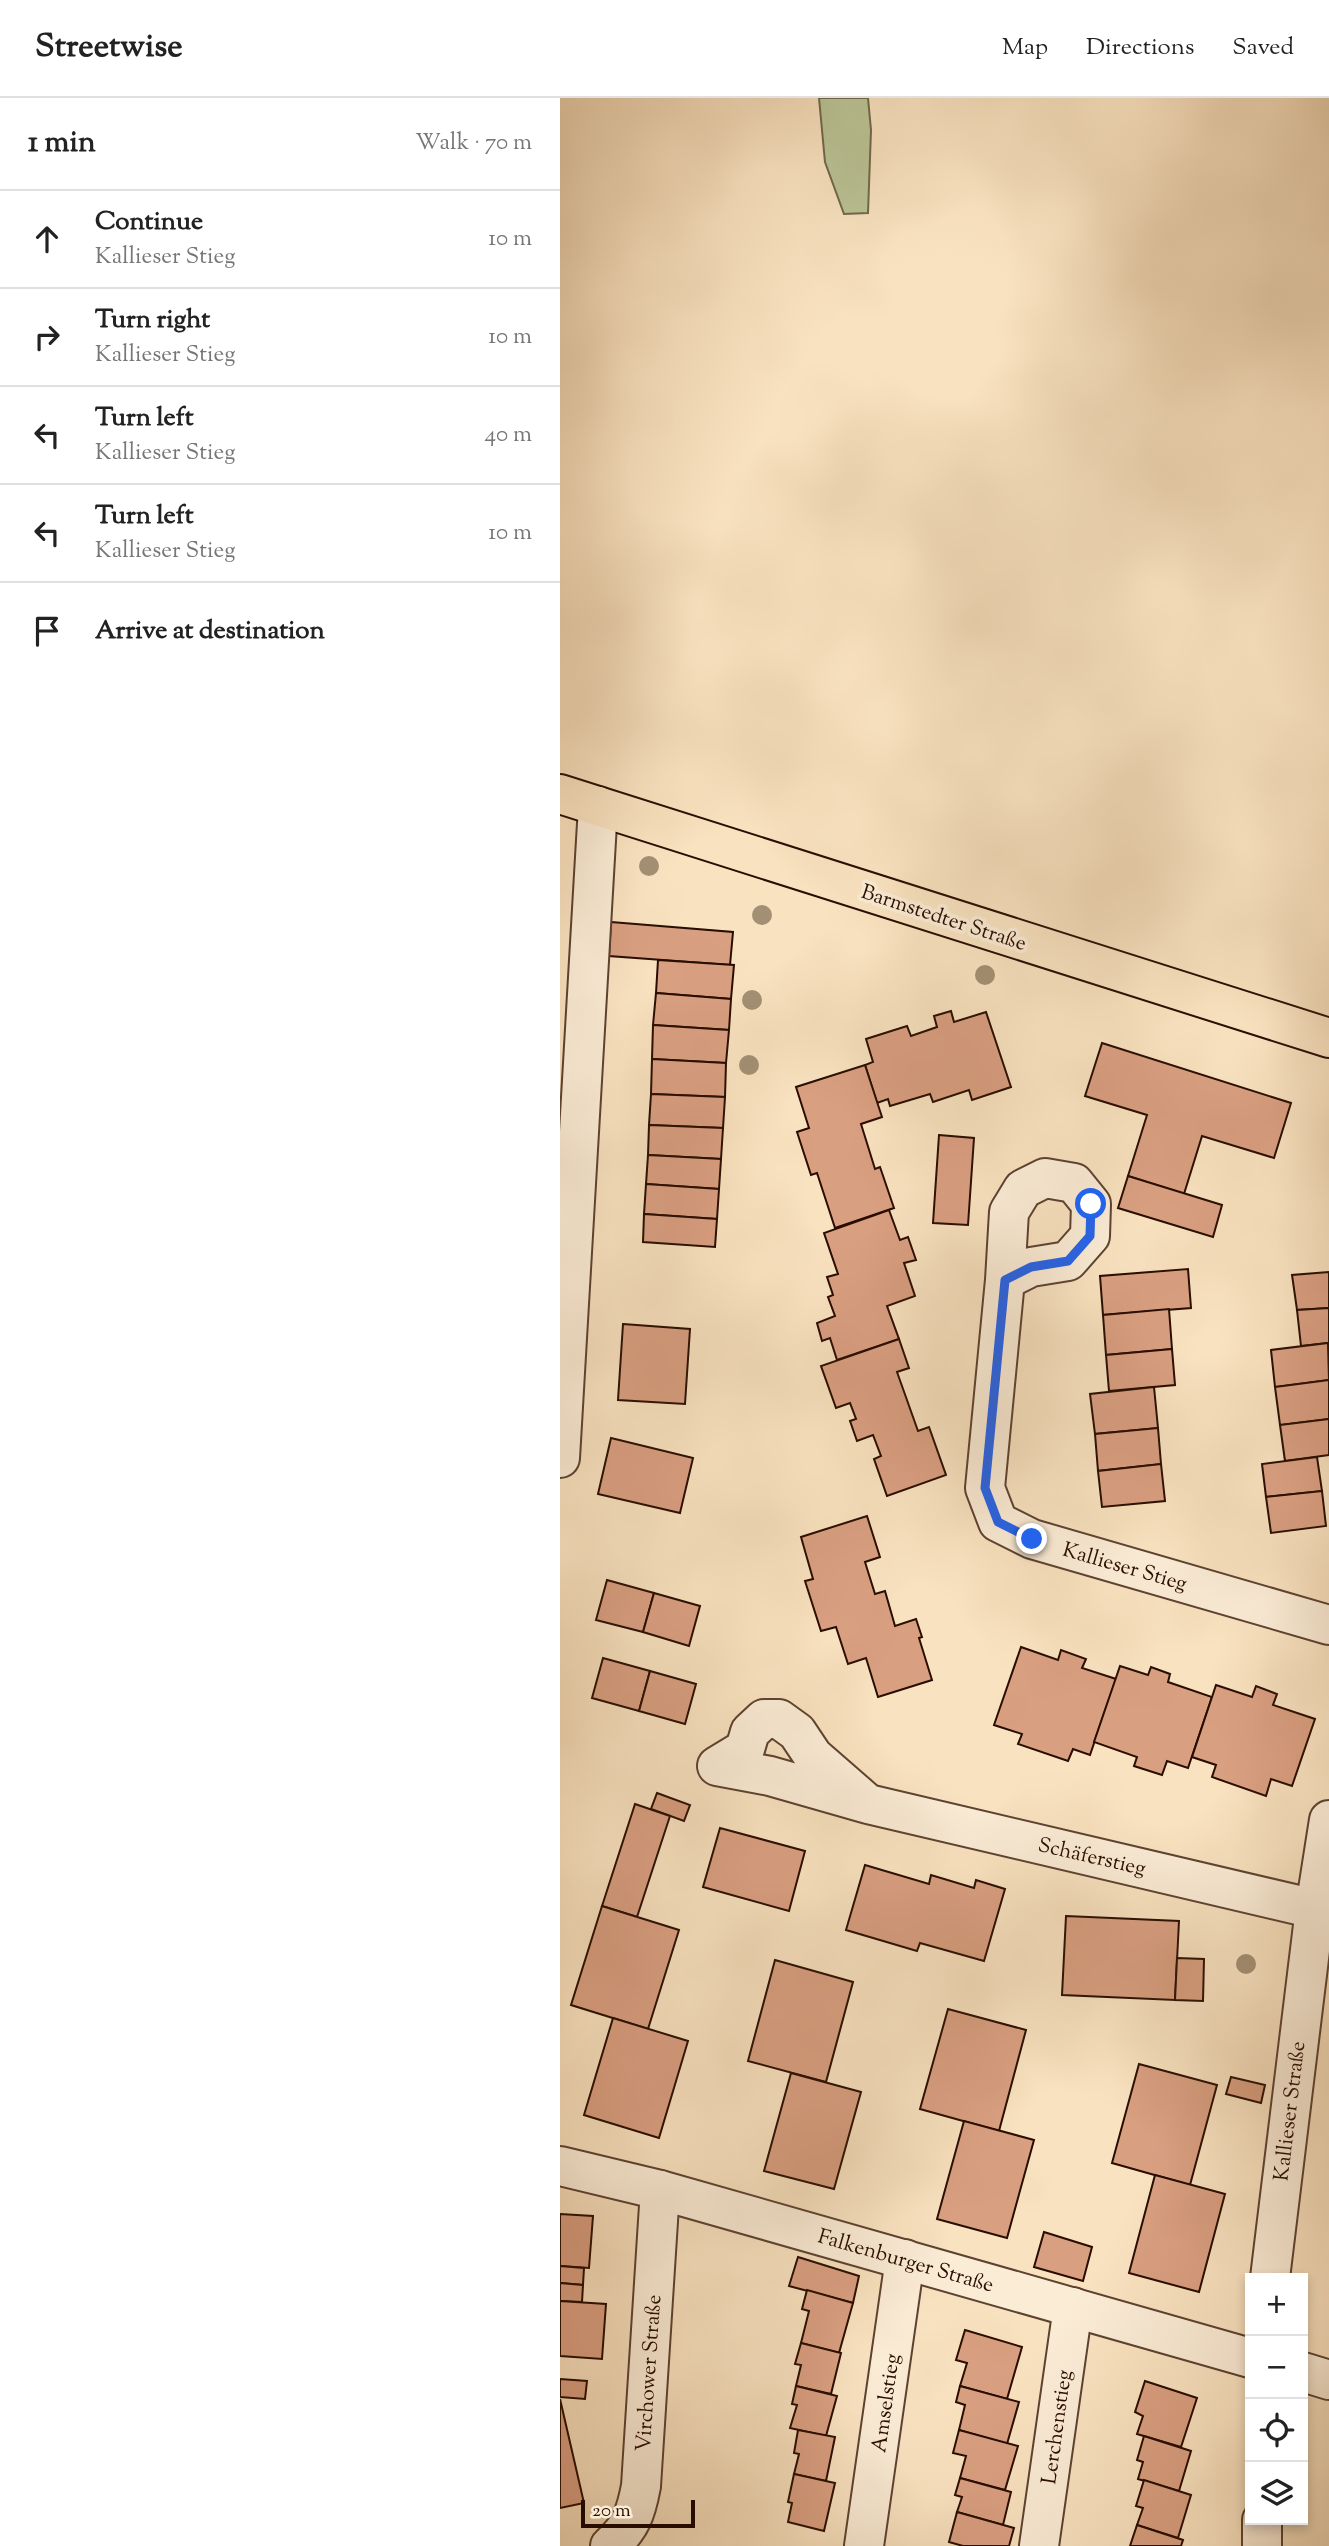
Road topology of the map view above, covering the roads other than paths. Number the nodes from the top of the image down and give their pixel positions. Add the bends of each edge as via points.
1 (560, 794) edge
2 (598, 806) junction
3 (1329, 1038) edge
4 (1005, 1280) dead end
5 (560, 1458) edge
6 (1329, 1625) edge
7 (868, 1804) dead end
8 (1328, 1827) edge
9 (1315, 1909) junction
10 (560, 2166) edge
11 (660, 2190) junction
12 (905, 2259) junction
13 (1270, 2273) edge
14 (1073, 2307) junction
15 (1245, 2357) edge
16 (1308, 2373) edge
17 (1329, 2379) edge
18 (1262, 2525) edge
19 (610, 2546) edge
20 (864, 2546) edge
21 (1039, 2546) edge
22 (1262, 2546) edge

1 - 2 main road, Barmstedter Straße
2 - 3 main road, Barmstedter Straße
2 - 5 street
4 - 6 street, Kallieser Stieg via 985,1488 998,1522 1032,1539
7 - 9 street, Schäferstieg
8 - 9 street, Kallieser Straße
9 - 13 street, Kallieser Straße
10 - 11 street, Falkenburger Straße
11 - 12 street, Falkenburger Straße
11 - 19 street, Virchower Straße via 641,2486 635,2515
12 - 14 street, Falkenburger Straße
12 - 20 street, Amselstieg
14 - 15 street, Falkenburger Straße
14 - 21 street, Lerchenstieg
16 - 17 street
18 - 22 street

